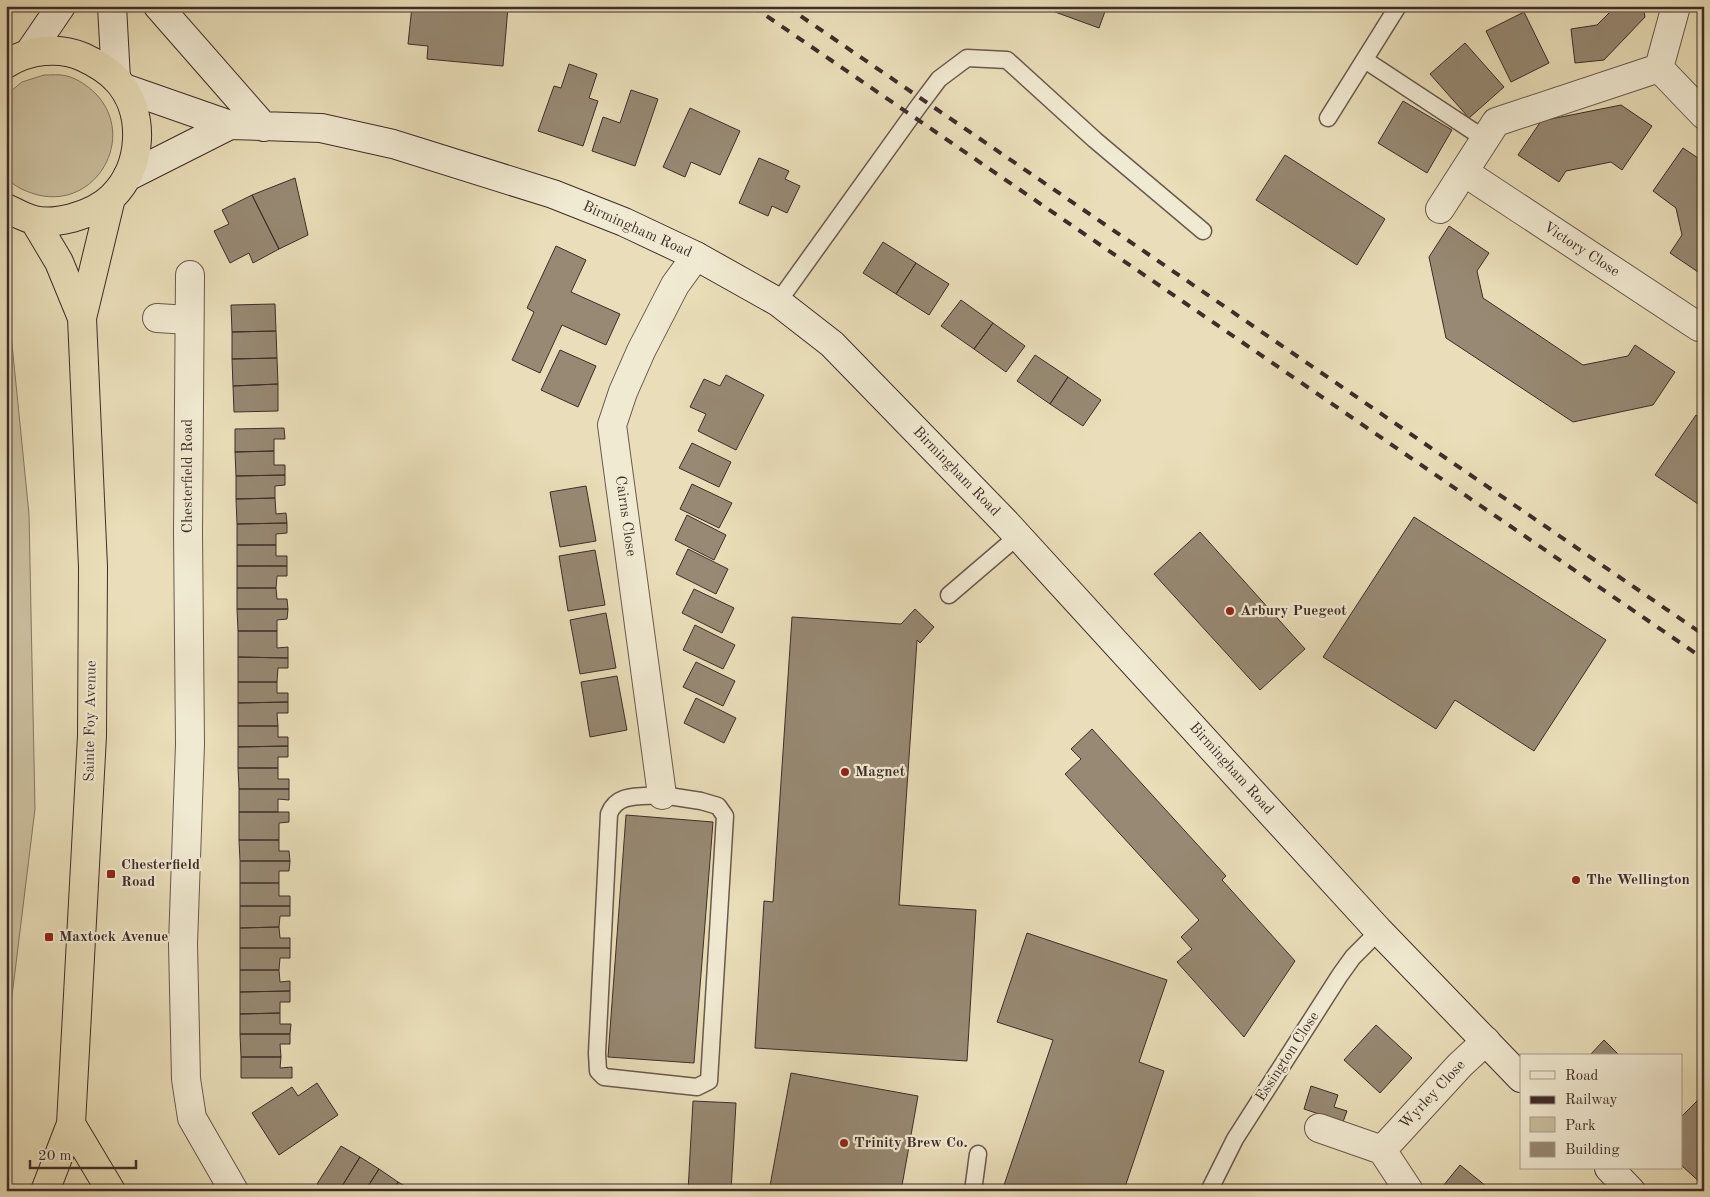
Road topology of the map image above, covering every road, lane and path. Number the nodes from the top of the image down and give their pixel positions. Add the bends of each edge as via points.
1 (61, 6) edge
2 (112, 6) edge
3 (158, 6) edge
4 (1398, 6) edge
5 (1676, 6) edge
6 (18, 59) edge
7 (1365, 60) junction
8 (1660, 68) junction
9 (120, 83) junction
10 (1704, 115) edge
11 (1328, 118) dead end
12 (230, 125) junction
13 (264, 127) junction
14 (1485, 138) junction
15 (1464, 172) junction
16 (119, 188) junction
17 (6, 208) edge
18 (1440, 209) dead end
19 (34, 220) junction
20 (1203, 231) dead end
21 (696, 256) junction
22 (190, 276) dead end
23 (778, 302) junction
24 (82, 318) junction
25 (157, 318) dead end
26 (189, 320) junction
27 (1699, 327) dead end
28 (1018, 536) junction
29 (949, 595) dead end
30 (662, 795) junction
31 (1379, 931) junction
32 (1486, 1041) junction
33 (1520, 1077) edge
34 (71, 1124) junction
35 (1319, 1128) dead end
36 (1382, 1150) junction
37 (978, 1154) dead end
38 (1611, 1170) edge
39 (45, 1191) edge
40 (111, 1191) edge
41 (234, 1191) edge
42 (973, 1191) edge
43 (1209, 1191) edge
44 (1409, 1191) edge
45 (1631, 1191) edge

1 - 6 street
2 - 9 street
3 - 13 street
4 - 7 lane
5 - 8 street
6 - 9 highway via 46,50 74,53 101,65
7 - 11 lane
7 - 14 lane
8 - 10 street
8 - 14 street via 1496,122
9 - 12 street, Birmingham Road
9 - 16 highway, Sainte Foy Avenue via 134,109 138,132 136,156
12 - 13 street, Birmingham Road
12 - 16 street
13 - 21 street, Birmingham Road via 321,128 402,146 553,194 624,222
14 - 15 street
15 - 18 street
15 - 27 street, Victory Close
16 - 19 highway via 87,213 60,221
16 - 24 highway, Sainte Foy Avenue
17 - 19 highway
19 - 24 highway, Sainte Foy Avenue via 59,262
20 - 23 lane via 1007,60 967,58 939,79
21 - 23 street, Birmingham Road
21 - 30 street, Cairns Close via 675,285 641,351 612,425
22 - 26 street, Chesterfield Road
23 - 28 street, Birmingham Road via 832,344
24 - 34 highway, Sainte Foy Avenue via 93,567 92,736
25 - 26 street
26 - 41 street, Chesterfield Road via 190,744 183,944 186,1079 192,1118
28 - 29 lane
28 - 31 street, Birmingham Road
30 - 30 lane via 620,799 612,805 609,814 598,1070 604,1077 697,1087 709,1081 725,816 718,806
31 - 32 street, Birmingham Road
31 - 43 lane, Essington Close via 1353,957 1340,976 1235,1140
32 - 33 street, Birmingham Road
32 - 36 street, Wyrley Close
34 - 39 highway, Sainte Foy Avenue
34 - 40 highway
35 - 36 street
36 - 44 street
37 - 42 lane
38 - 45 street

